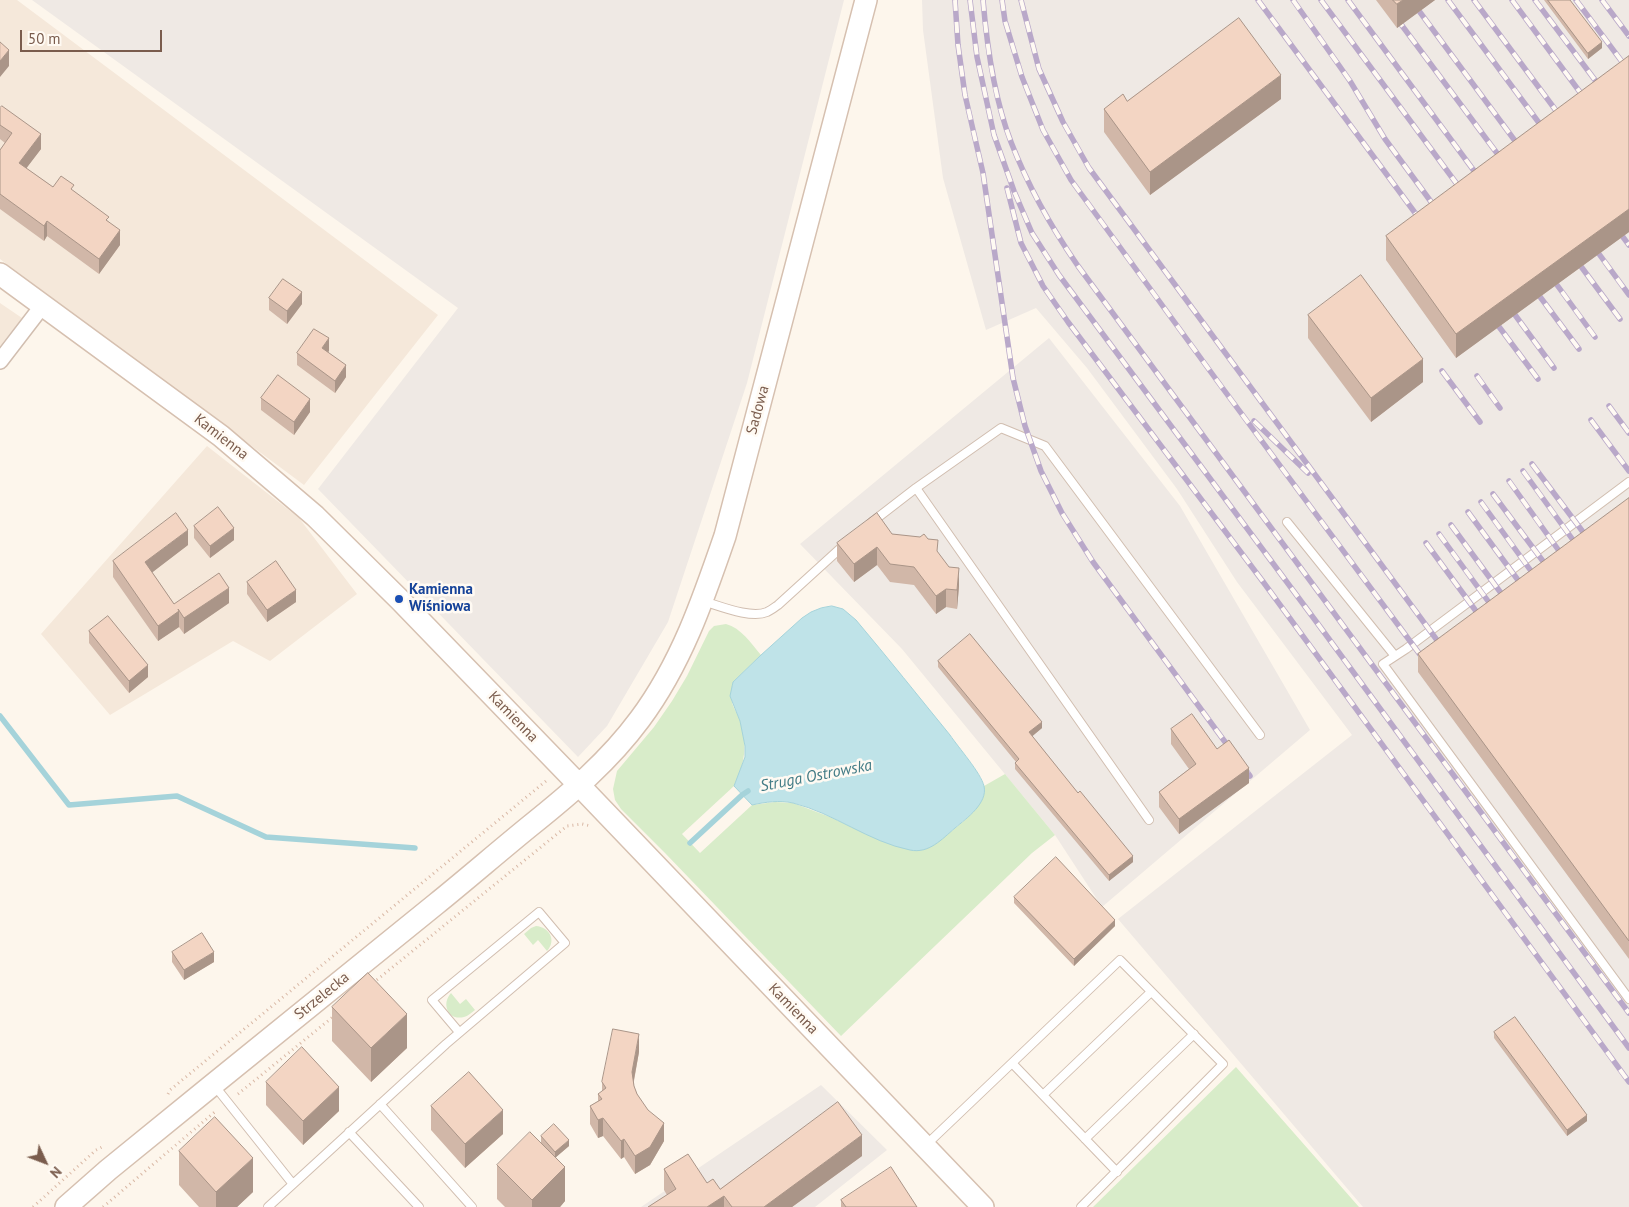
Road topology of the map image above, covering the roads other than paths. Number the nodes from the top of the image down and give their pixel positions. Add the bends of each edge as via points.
1 (866, 0) edge
2 (0, 274) edge
3 (43, 305) junction
4 (0, 360) edge
5 (1629, 482) edge
6 (916, 488) junction
7 (1287, 522) dead end
8 (863, 530) edge
9 (848, 542) edge
10 (703, 602) junction
11 (1395, 656) junction
12 (1260, 735) dead end
13 (579, 785) junction
14 (1149, 820) dead end
15 (1151, 992) junction
16 (1629, 999) edge
17 (458, 1032) junction
18 (1194, 1034) junction
19 (1012, 1062) junction
20 (213, 1084) junction
21 (1044, 1095) junction
22 (380, 1104) junction
23 (349, 1132) junction
24 (1085, 1139) junction
25 (925, 1146) junction
26 (1117, 1172) junction
27 (292, 1183) junction
28 (66, 1207) edge
29 (268, 1207) edge
30 (419, 1207) edge
31 (472, 1207) edge
32 (983, 1207) edge
33 (1081, 1207) edge

1 - 10 street, Sadowa via 725,536
2 - 3 street, Kamienna
3 - 4 street
3 - 13 street, Kamienna via 221,436 315,516
5 - 11 lane
6 - 8 lane
6 - 12 lane via 1001,428 1045,446
6 - 14 lane
7 - 11 lane
9 - 10 lane via 768,612 746,613
10 - 13 street, Sadowa via 680,656 640,719
11 - 16 lane via 1383,664
13 - 20 street, Strzelecka
13 - 25 street, Kamienna
15 - 18 lane
15 - 19 lane via 1120,960
15 - 21 lane
17 - 17 lane via 565,943 538,912 432,1000
17 - 22 lane
18 - 24 lane
18 - 26 lane via 1224,1064
19 - 21 lane
19 - 25 lane
20 - 27 lane
20 - 28 street, Strzelecka
21 - 24 lane
22 - 23 lane
22 - 31 lane
23 - 27 lane
23 - 30 lane
24 - 26 lane
25 - 32 street, Kamienna
26 - 33 lane
27 - 29 lane

